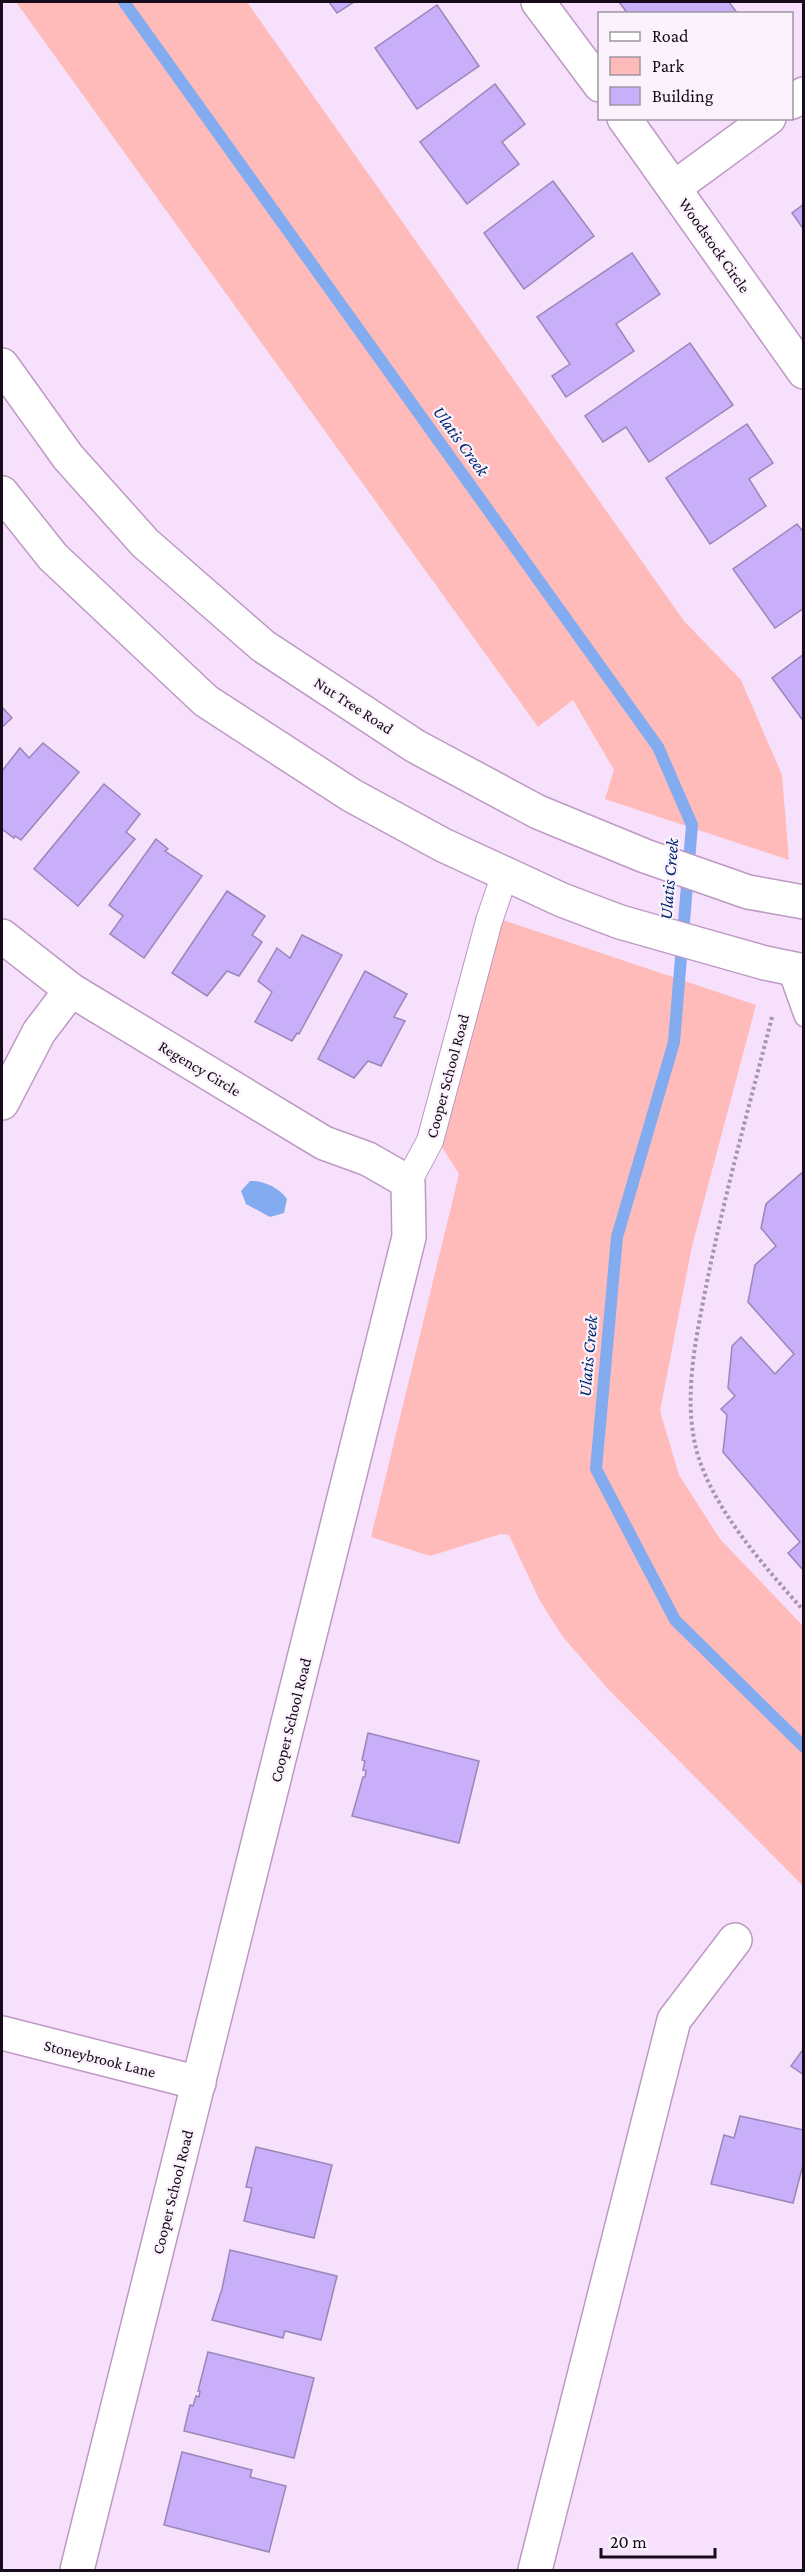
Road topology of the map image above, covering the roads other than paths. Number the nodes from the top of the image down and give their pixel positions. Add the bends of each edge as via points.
1 (538, 2) edge
2 (598, 82) edge
3 (625, 120) edge
4 (766, 120) edge
5 (675, 188) junction
6 (2, 365) edge
7 (804, 372) edge
8 (2, 493) edge
9 (506, 874) junction
10 (804, 902) edge
11 (2, 936) edge
12 (785, 967) edge
13 (71, 990) junction
14 (804, 1017) edge
15 (2, 1103) edge
16 (408, 1182) junction
17 (735, 1940) dead end
18 (2, 2033) edge
19 (199, 2083) junction
20 (77, 2571) edge
21 (535, 2571) edge

1 - 2 street
3 - 5 street, Woodstock Circle
4 - 5 street
5 - 7 street, Woodstock Circle
6 - 10 street, Nut Tree Road via 68,457 145,543 263,646 415,746 538,812 645,856 748,892
8 - 9 street via 53,557 206,701 351,795
9 - 12 street via 620,922
9 - 16 street, Cooper School Road via 489,921 430,1141
11 - 13 street, Regency Circle
12 - 14 lane
13 - 15 street via 39,1032
13 - 16 street, Regency Circle via 324,1143 368,1159
16 - 19 street, Cooper School Road via 409,1237
17 - 21 street via 674,2020
18 - 19 street, Stoneybrook Lane
19 - 20 street, Cooper School Road

